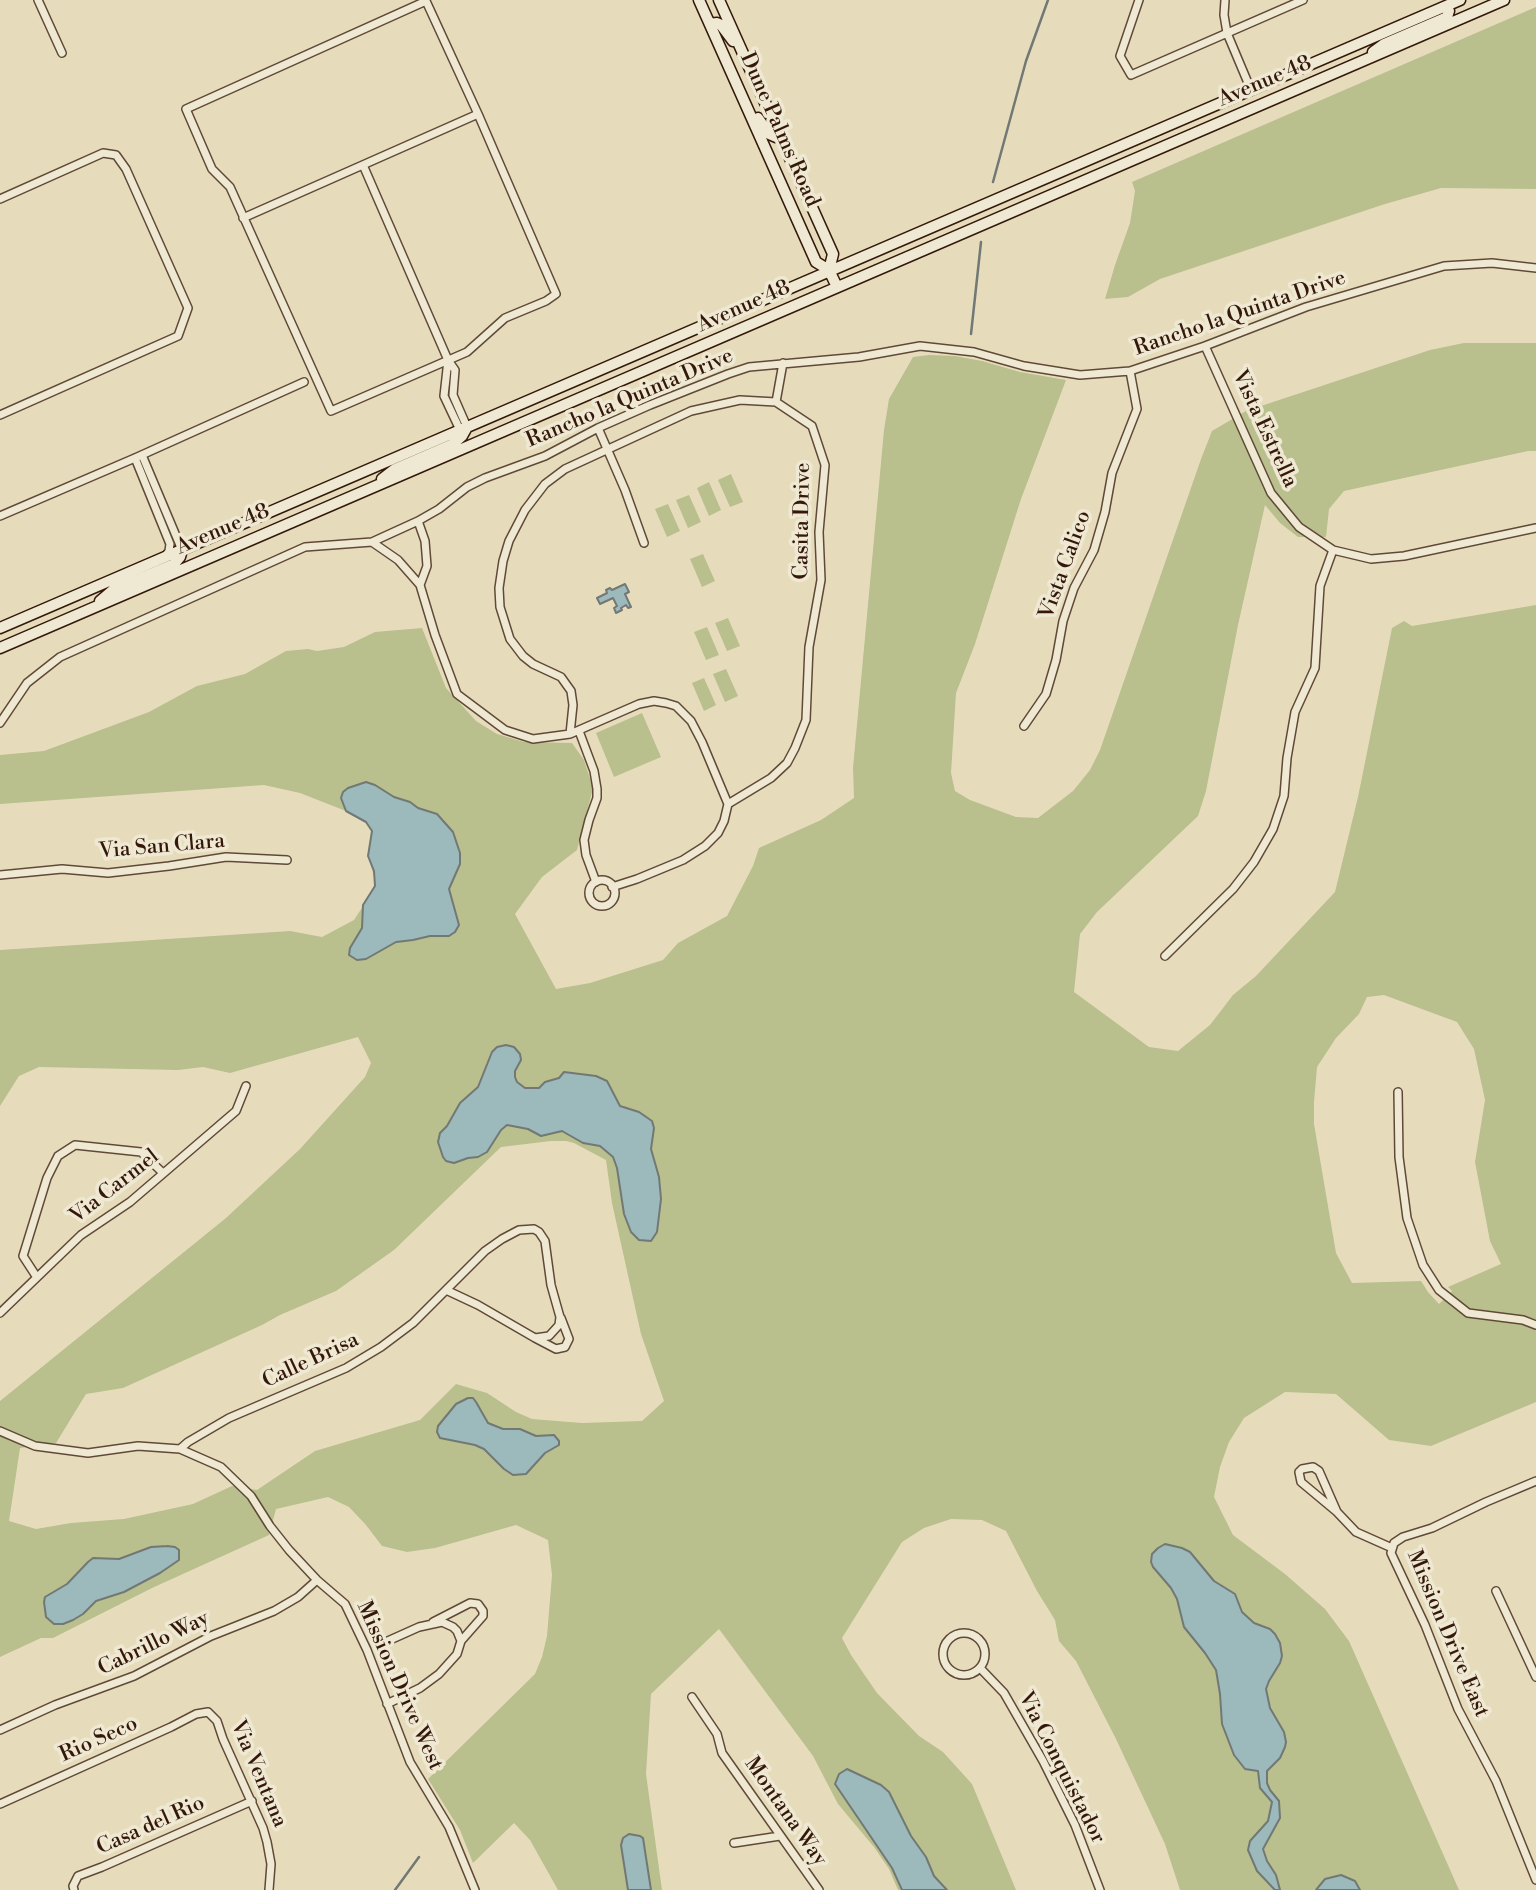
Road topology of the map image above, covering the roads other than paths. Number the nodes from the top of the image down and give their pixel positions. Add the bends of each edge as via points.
1 (38, 0) edge
2 (699, 0) edge
3 (719, 0) edge
4 (1139, 0) edge
5 (1225, 0) edge
6 (1303, 0) edge
7 (1460, 0) edge
8 (1504, 0) edge
9 (1445, 3) edge
10 (710, 24) junction
11 (1227, 33) junction
12 (61, 53) dead end
13 (745, 59) junction
14 (1362, 61) junction
15 (1251, 90) junction
16 (744, 98) junction
17 (1258, 106) junction
18 (478, 114) junction
19 (779, 136) junction
20 (363, 165) junction
21 (0, 198) edge
22 (243, 218) junction
23 (1536, 268) edge
24 (829, 270) junction
25 (837, 287) junction
26 (1205, 346) junction
27 (448, 360) junction
28 (783, 363) junction
29 (1130, 371) junction
30 (304, 382) dead end
31 (776, 402) junction
32 (0, 415) edge
33 (598, 428) junction
34 (464, 430) junction
35 (505, 430) junction
36 (607, 449) junction
37 (139, 456) junction
38 (370, 488) junction
39 (0, 516) edge
40 (418, 521) junction
41 (1536, 528) edge
42 (372, 542) junction
43 (644, 543) dead end
44 (182, 550) junction
45 (1333, 550) junction
46 (164, 558) junction
47 (420, 585) junction
48 (92, 608) junction
49 (0, 628) edge
50 (0, 648) edge
51 (0, 723) edge
52 (1024, 726) dead end
53 (579, 731) junction
54 (570, 733) junction
55 (728, 804) junction
56 (287, 860) dead end
57 (0, 875) edge
58 (596, 882) junction
59 (612, 887) junction
60 (1166, 956) dead end
61 (246, 1086) dead end
62 (1398, 1092) dead end
63 (163, 1173) junction
64 (36, 1276) junction
65 (446, 1290) junction
66 (0, 1314) edge
67 (560, 1317) junction
68 (1536, 1325) edge
69 (535, 1338) junction
70 (0, 1431) edge
71 (180, 1449) junction
72 (1536, 1481) edge
73 (1337, 1512) junction
74 (1392, 1548) junction
75 (317, 1580) junction
76 (1496, 1591) dead end
77 (372, 1624) dead end
78 (429, 1624) junction
79 (461, 1641) junction
80 (980, 1668) junction
81 (1536, 1677) edge
82 (692, 1697) dead end
83 (387, 1704) junction
84 (212, 1714) joint
85 (0, 1730) edge
86 (252, 1801) junction
87 (0, 1804) edge
88 (780, 1836) junction
89 (734, 1843) dead end
90 (1536, 1880) edge
91 (74, 1890) edge
92 (269, 1890) edge
93 (475, 1890) edge
94 (818, 1890) edge
95 (1100, 1890) edge

1 - 12 street
2 - 10 main road, Dune Palms Road
3 - 13 main road, Dune Palms Road
4 - 11 street via 1119,57 1131,75
5 - 11 street
6 - 11 street
7 - 9 main road, Avenue 48
8 - 14 main road, Avenue 48
9 - 14 main road via 1447,16 1384,44
9 - 15 main road, Avenue 48
10 - 13 main road via 721,25
10 - 16 main road, Dune Palms Road
11 - 15 street
13 - 19 main road, Dune Palms Road
14 - 17 main road, Avenue 48
15 - 17 main road
15 - 24 main road, Avenue 48
16 - 19 main road via 769,134
16 - 24 main road, Dune Palms Road via 816,261
17 - 25 main road, Avenue 48
18 - 20 street
18 - 22 street via 426,1 186,109 212,169 230,187
18 - 27 street via 556,294 505,318 467,352
19 - 24 main road, Dune Palms Road via 833,254
20 - 22 street
20 - 27 street
21 - 32 street via 103,153 116,155 188,308 178,336
22 - 27 street via 331,411
23 - 26 street, Rancho la Quinta Drive via 1492,263 1444,266 1306,307
24 - 25 main road, Dune Palms Road
24 - 34 main road, Avenue 48
25 - 35 main road, Avenue 48
26 - 29 street, Rancho la Quinta Drive
26 - 45 street, Vista Estrella via 1271,494 1299,527
27 - 34 street via 444,396
28 - 29 street, Rancho la Quinta Drive via 859,358 920,346 974,352 1080,375
28 - 31 street
28 - 33 street, Rancho la Quinta Drive via 728,374
29 - 52 street, Vista Calico via 1137,409 1112,474 1094,550 1063,621 1046,694
30 - 37 street
31 - 36 street via 740,400 691,411
31 - 55 street, Casita Drive via 812,426 825,465 819,532 821,580 809,647 806,720 787,763
33 - 36 street
33 - 40 street, Rancho la Quinta Drive via 545,456 467,487
34 - 35 main road via 483,434
34 - 38 main road via 453,444 395,469
34 - 44 main road, Avenue 48
35 - 38 main road, Avenue 48
36 - 43 street
36 - 54 street via 565,469 532,499 509,541 500,575 500,607 510,639 523,656 561,677 571,691
37 - 39 street
37 - 44 street
37 - 46 street via 170,544
38 - 48 main road, Avenue 48
40 - 42 street, Rancho la Quinta Drive
40 - 47 street via 427,566
41 - 45 street, Vista Estrella via 1404,556 1371,559
42 - 47 street via 398,560
42 - 51 street, Rancho la Quinta Drive via 305,547 60,657 26,683
44 - 46 main road, Avenue 48
44 - 48 main road via 174,564 113,590
45 - 60 street via 1320,586 1315,667 1295,712 1284,796 1273,829 1233,889
46 - 49 main road, Avenue 48
47 - 54 street via 457,694 505,730 533,739
48 - 50 main road, Avenue 48
53 - 54 street
53 - 55 street via 639,704 671,704 691,721
53 - 58 street via 597,789 584,840
55 - 59 street via 718,833 705,846 683,860
56 - 57 street, Via San Clara via 226,857 108,873 62,869
58 - 59 street via 605,881
58 - 59 street via 589,895 600,906 613,899
61 - 63 street, Via Carmel via 236,1111
62 - 68 street via 1399,1157 1407,1218 1423,1265 1439,1290 1468,1313
63 - 64 street, Via Carmel
63 - 64 street via 141,1152 75,1145 58,1156 23,1256
64 - 66 street, Via Carmel
65 - 67 street, Calle Brisa via 466,1267 502,1239 519,1230 534,1229 545,1241
65 - 69 street
65 - 71 street, Calle Brisa via 381,1348 346,1368 243,1411
67 - 69 street via 549,1336
67 - 69 street via 569,1339 565,1347 556,1349
70 - 71 street, Mission Drive West via 35,1446 88,1453 138,1446
71 - 75 street, Mission Drive West via 221,1467 251,1496
72 - 74 street, Mission Drive East via 1403,1537
73 - 73 street via 1319,1471 1313,1467 1299,1472 1301,1482
73 - 74 street via 1356,1532
74 - 90 street, Mission Drive East via 1392,1557 1458,1709 1496,1781
75 - 83 street, Mission Drive West via 345,1604
75 - 85 street, Cabrillo Way via 274,1611 211,1636 134,1676
76 - 81 street
77 - 78 street via 381,1644
78 - 79 street via 449,1624
78 - 79 street via 470,1603 478,1604 483,1616
79 - 83 street via 457,1654 439,1674
80 - 80 street via 985,1654 979,1639 962,1633 948,1640 943,1656 949,1670 965,1676
80 - 95 street, Via Conquistador via 1003,1693 1043,1761
82 - 88 street, Montana Way via 717,1734 722,1754
83 - 93 street, Mission Drive West via 410,1762 449,1827
84 - 86 street, Via Ventana
84 - 87 street, Rio Seco via 196,1714
86 - 91 street, Casa del Rio via 78,1876
86 - 92 street, Via Ventana via 267,1842
88 - 89 street
88 - 94 street, Montana Way

